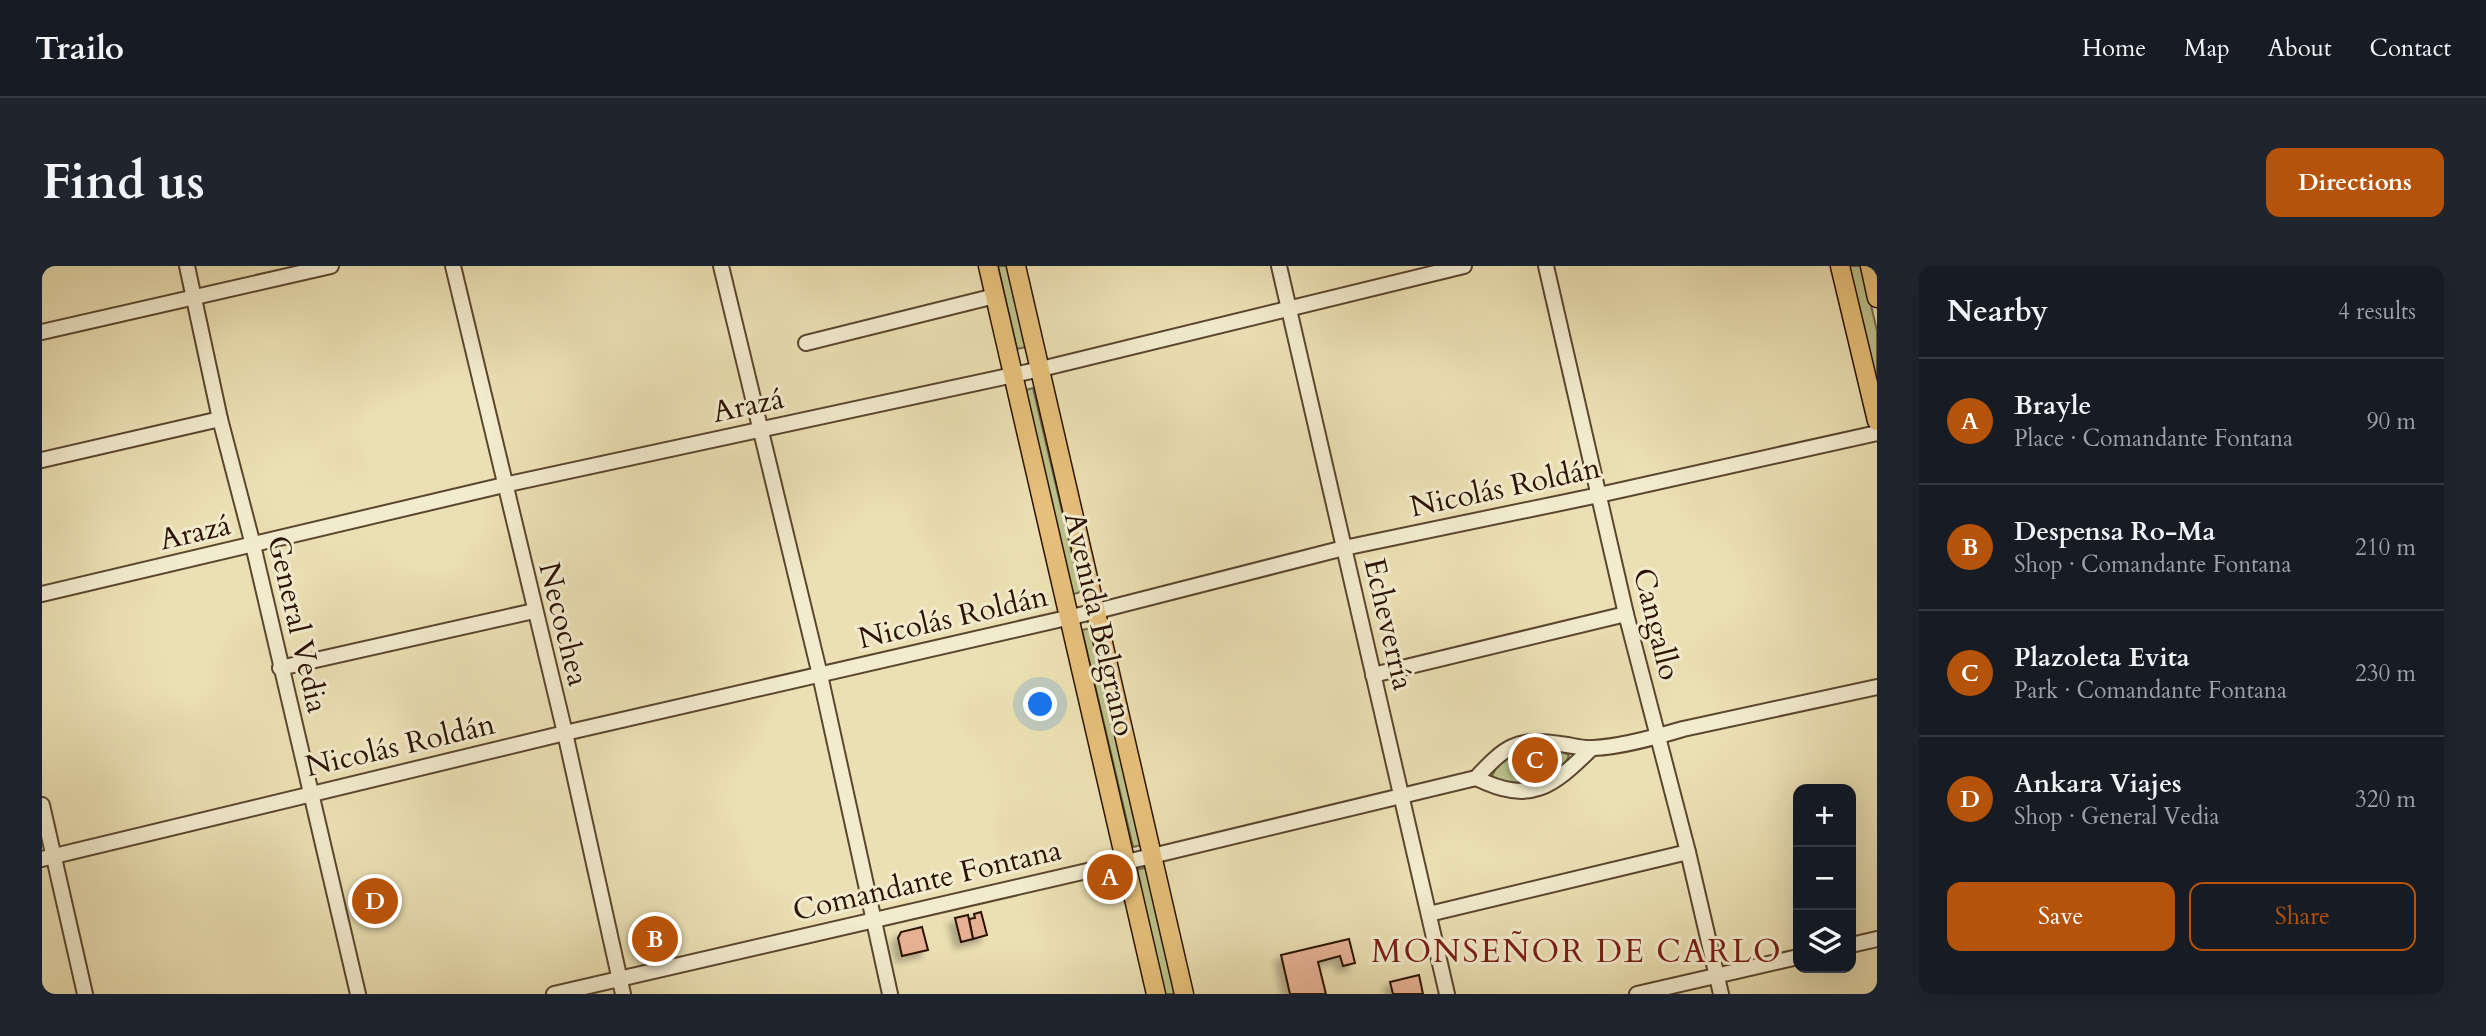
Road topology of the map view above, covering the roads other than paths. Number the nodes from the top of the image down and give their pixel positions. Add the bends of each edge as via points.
1 (187, 266) edge
2 (331, 266) edge
3 (453, 266) edge
4 (721, 266) edge
5 (988, 266) edge
6 (1016, 266) edge
7 (1279, 266) edge
8 (1464, 266) edge
9 (1546, 266) edge
10 (1840, 266) edge
11 (1870, 266) edge
12 (995, 296) junction
13 (1877, 298) edge
14 (194, 299) junction
15 (1288, 307) junction
16 (42, 332) edge
17 (806, 343) dead end
18 (1041, 369) junction
19 (1013, 373) junction
20 (220, 419) junction
21 (1877, 421) edge
22 (760, 430) junction
23 (1877, 433) edge
24 (42, 460) edge
25 (504, 485) junction
26 (1599, 495) junction
27 (253, 545) junction
28 (1344, 548) junction
29 (42, 594) edge
30 (534, 611) junction
31 (1097, 611) junction
32 (1626, 614) junction
33 (1070, 616) junction
34 (280, 668) junction
35 (820, 675) junction
36 (1373, 675) junction
37 (1877, 687) edge
38 (565, 733) junction
39 (1658, 737) junction
40 (1592, 748) junction
41 (1476, 778) junction
42 (312, 793) junction
43 (1401, 796) junction
44 (42, 805) edge
45 (1688, 852) junction
46 (1152, 856) junction
47 (48, 858) edge
48 (1126, 861) junction
49 (1429, 915) junction
50 (873, 919) junction
51 (1877, 939) edge
52 (1856, 943) edge
53 (1793, 958) edge
54 (1717, 975) junction
55 (621, 987) edge
56 (85, 994) edge
57 (358, 994) edge
58 (554, 994) edge
59 (890, 994) edge
60 (1156, 994) edge
61 (1184, 994) edge
62 (1447, 994) edge
63 (1637, 994) edge
64 (1721, 994) edge

1 - 14 street, General Vedia
2 - 14 street
3 - 25 street, Necochea
4 - 22 street
5 - 12 main road, Avenida Belgrano
6 - 18 main road, Avenida Belgrano
7 - 15 street, Echeverría
8 - 15 street, Arazá
9 - 26 street, Cangallo
10 - 21 main road
11 - 13 main road
12 - 17 street
12 - 19 main road, Avenida Belgrano
14 - 16 street
14 - 20 street, General Vedia
15 - 18 street, Arazá
15 - 28 street, Echeverría
18 - 19 street, Arazá
18 - 31 main road, Avenida Belgrano
19 - 22 street, Arazá
19 - 33 main road, Avenida Belgrano
20 - 24 street
20 - 27 street, General Vedia
22 - 25 street, Arazá
22 - 35 street
23 - 26 street, Nicolás Roldán
25 - 27 street, Arazá
25 - 30 street, Necochea
26 - 28 street, Nicolás Roldán
26 - 32 street, Cangallo
27 - 29 street, Arazá
27 - 34 street, General Vedia
28 - 31 street, Nicolás Roldán
28 - 36 street, Echeverría
30 - 34 street
30 - 38 street, Necochea
31 - 33 street, Nicolás Roldán
31 - 46 main road, Avenida Belgrano
32 - 36 street
32 - 39 street, Cangallo
33 - 35 street, Nicolás Roldán
33 - 48 main road, Avenida Belgrano
34 - 42 street, General Vedia
35 - 38 street, Nicolás Roldán
35 - 50 street
36 - 43 street, Echeverría
37 - 39 street
38 - 42 street, Nicolás Roldán
38 - 55 street, Necochea
39 - 40 street
39 - 45 street, Cangallo
40 - 41 street via 1521,742 1499,753
40 - 41 street via 1564,775 1539,790 1498,789
41 - 43 street, Comandante Fontana
42 - 47 street, Nicolás Roldán
42 - 57 street, General Vedia
43 - 46 street, Comandante Fontana
43 - 49 street, Echeverría
44 - 47 street
45 - 49 street
45 - 54 street, Cangallo
46 - 48 street, Comandante Fontana
46 - 61 main road, Avenida Belgrano
47 - 56 street
48 - 50 street, Comandante Fontana
48 - 60 main road, Avenida Belgrano
49 - 62 street, Echeverría
50 - 55 street, Comandante Fontana
50 - 59 street
51 - 52 street
53 - 54 street
54 - 63 street
54 - 64 street, Cangallo
55 - 58 street, Comandante Fontana

